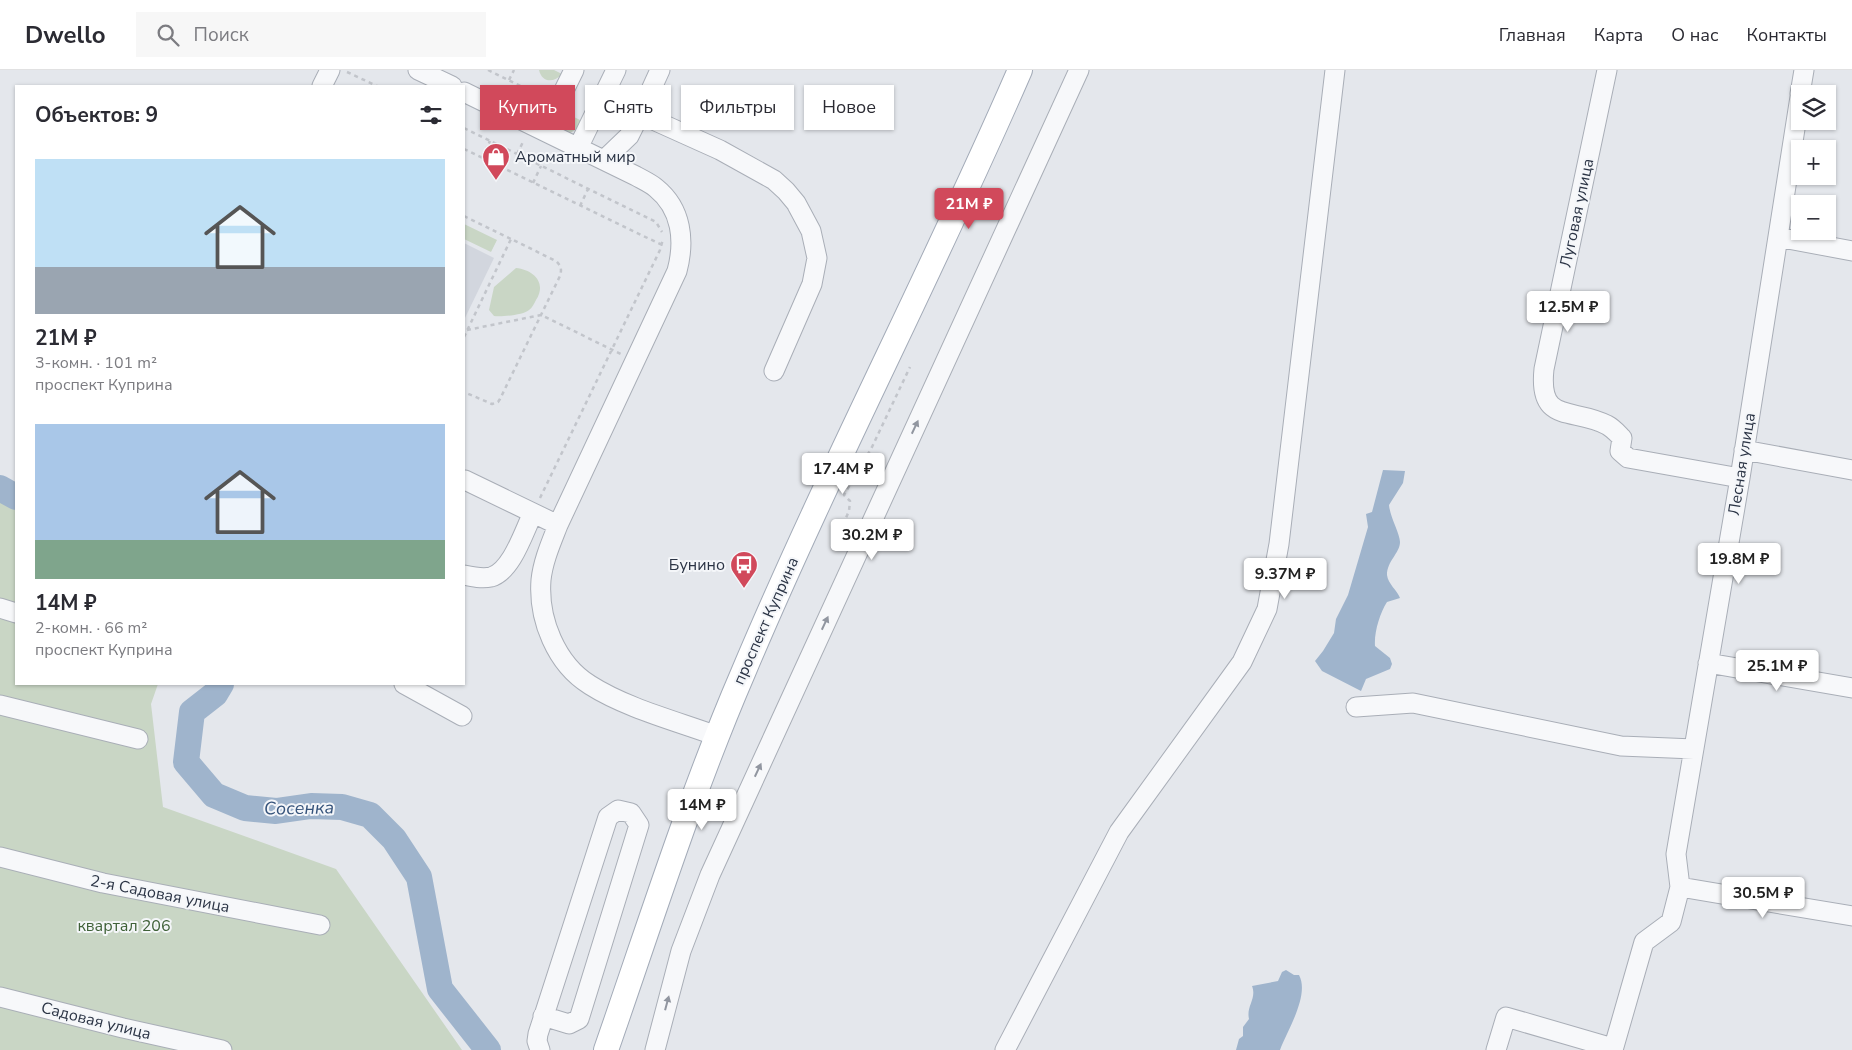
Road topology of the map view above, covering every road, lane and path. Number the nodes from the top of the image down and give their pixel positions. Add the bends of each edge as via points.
1 (330, 70) edge
2 (343, 70) edge
3 (418, 70) edge
4 (488, 70) edge
5 (514, 70) edge
6 (574, 70) edge
7 (616, 70) edge
8 (660, 70) edge
9 (1020, 70) edge
10 (1078, 70) edge
11 (1336, 70) edge
12 (1607, 70) edge
13 (1804, 70) edge
14 (509, 80) junction
15 (322, 85) edge
16 (374, 85) edge
17 (450, 85) edge
18 (519, 85) edge
19 (567, 85) edge
20 (653, 85) edge
21 (1802, 85) edge
22 (465, 92) edge
23 (465, 128) edge
24 (671, 128) edge
25 (632, 130) edge
26 (1795, 130) edge
27 (544, 131) joint
28 (490, 141) junction
29 (578, 148) junction
30 (465, 150) edge
31 (482, 158) junction
32 (604, 160) junction
33 (542, 166) junction
34 (534, 183) junction
35 (588, 189) junction
36 (580, 206) junction
37 (465, 216) edge
38 (1778, 237) junction
39 (511, 239) junction
40 (662, 245) junction
41 (1852, 251) edge
42 (541, 315) junction
43 (468, 330) junction
44 (465, 336) edge
45 (612, 350) junction
46 (635, 361) junction
47 (910, 368) dead end
48 (774, 371) dead end
49 (465, 393) edge
50 (1744, 450) junction
51 (1852, 470) edge
52 (1740, 478) junction
53 (465, 480) dead end
54 (533, 513) junction
55 (558, 525) junction
56 (859, 548) junction
57 (465, 575) edge
58 (0, 608) edge
59 (15, 613) edge
60 (1708, 663) junction
61 (406, 685) edge
62 (1852, 688) edge
63 (0, 705) edge
64 (1356, 707) dead end
65 (462, 716) dead end
66 (717, 736) junction
67 (138, 739) dead end
68 (1694, 749) junction
69 (0, 858) edge
70 (1680, 887) junction
71 (1852, 916) edge
72 (320, 925) dead end
73 (0, 997) edge
74 (544, 1016) junction
75 (1613, 1049) edge
76 (222, 1050) edge
77 (540, 1050) edge
78 (606, 1050) edge
79 (656, 1050) edge
80 (1005, 1050) edge
81 (1496, 1050) edge

1 - 15 street
2 - 16 path
3 - 17 street
4 - 14 path
5 - 14 path
6 - 19 street
7 - 29 street
8 - 20 street
9 - 66 main road, проспект Куприна via 990,141 826,486
56 -> 10 street
11 - 80 street via 1279,544 1267,609 1242,662 1119,832
12 - 52 street, Луговая улица via 1544,369 1542,385 1546,401 1556,410 1607,424 1622,438 1620,452 1628,458
13 - 21 street, Лесная улица
14 - 18 path
22 - 27 street
23 - 28 path
24 - 48 street via 774,180 796,203 812,231 817,258 812,284
25 - 32 street
26 - 38 street, Лесная улица
27 - 29 street
28 - 31 path
28 - 33 path
29 - 32 street
30 - 31 path
31 - 34 path
32 - 46 street via 655,187 675,212 682,234 677,271
33 - 34 path
33 - 35 path
34 - 36 path
35 - 36 path
35 - 40 path via 656,222 662,231
36 - 40 path
37 - 39 path
38 - 41 street
38 - 50 street, Лесная улица
39 - 42 path via 556,261 561,268
39 - 43 path
40 - 45 path
42 - 43 path
42 - 45 path
42 - 49 path via 498,402 487,404
43 - 44 path
45 - 46 path
45 - 54 path
46 - 55 street
47 - 56 path via 872,447 844,495 850,501 841,529 849,543
50 - 51 street
50 - 52 street, Лесная улица
52 - 60 street, Лесная улица
53 - 54 street
54 - 55 street
54 - 57 street via 505,569 490,577
55 - 66 street via 544,565 541,599 547,629 563,659 588,684 613,698
79 -> 56 street via 681,951 710,875
58 - 59 street
60 - 62 street
60 - 68 street, Лесная улица
61 - 65 street
63 - 67 street
64 - 68 street via 1413,703 1621,746
66 - 78 main road, проспект Куприна
68 - 70 street, Лесная улица via 1676,854
69 - 72 street, 2-я Садовая улица via 103,883
70 - 71 street
70 - 75 street, Лесная улица via 1671,922 1644,942
73 - 76 street, Садовая улица
74 - 74 street via 608,816 618,810 631,813 639,825 579,1019 569,1024
74 - 77 street via 537,1041
75 - 81 street via 1506,1017

